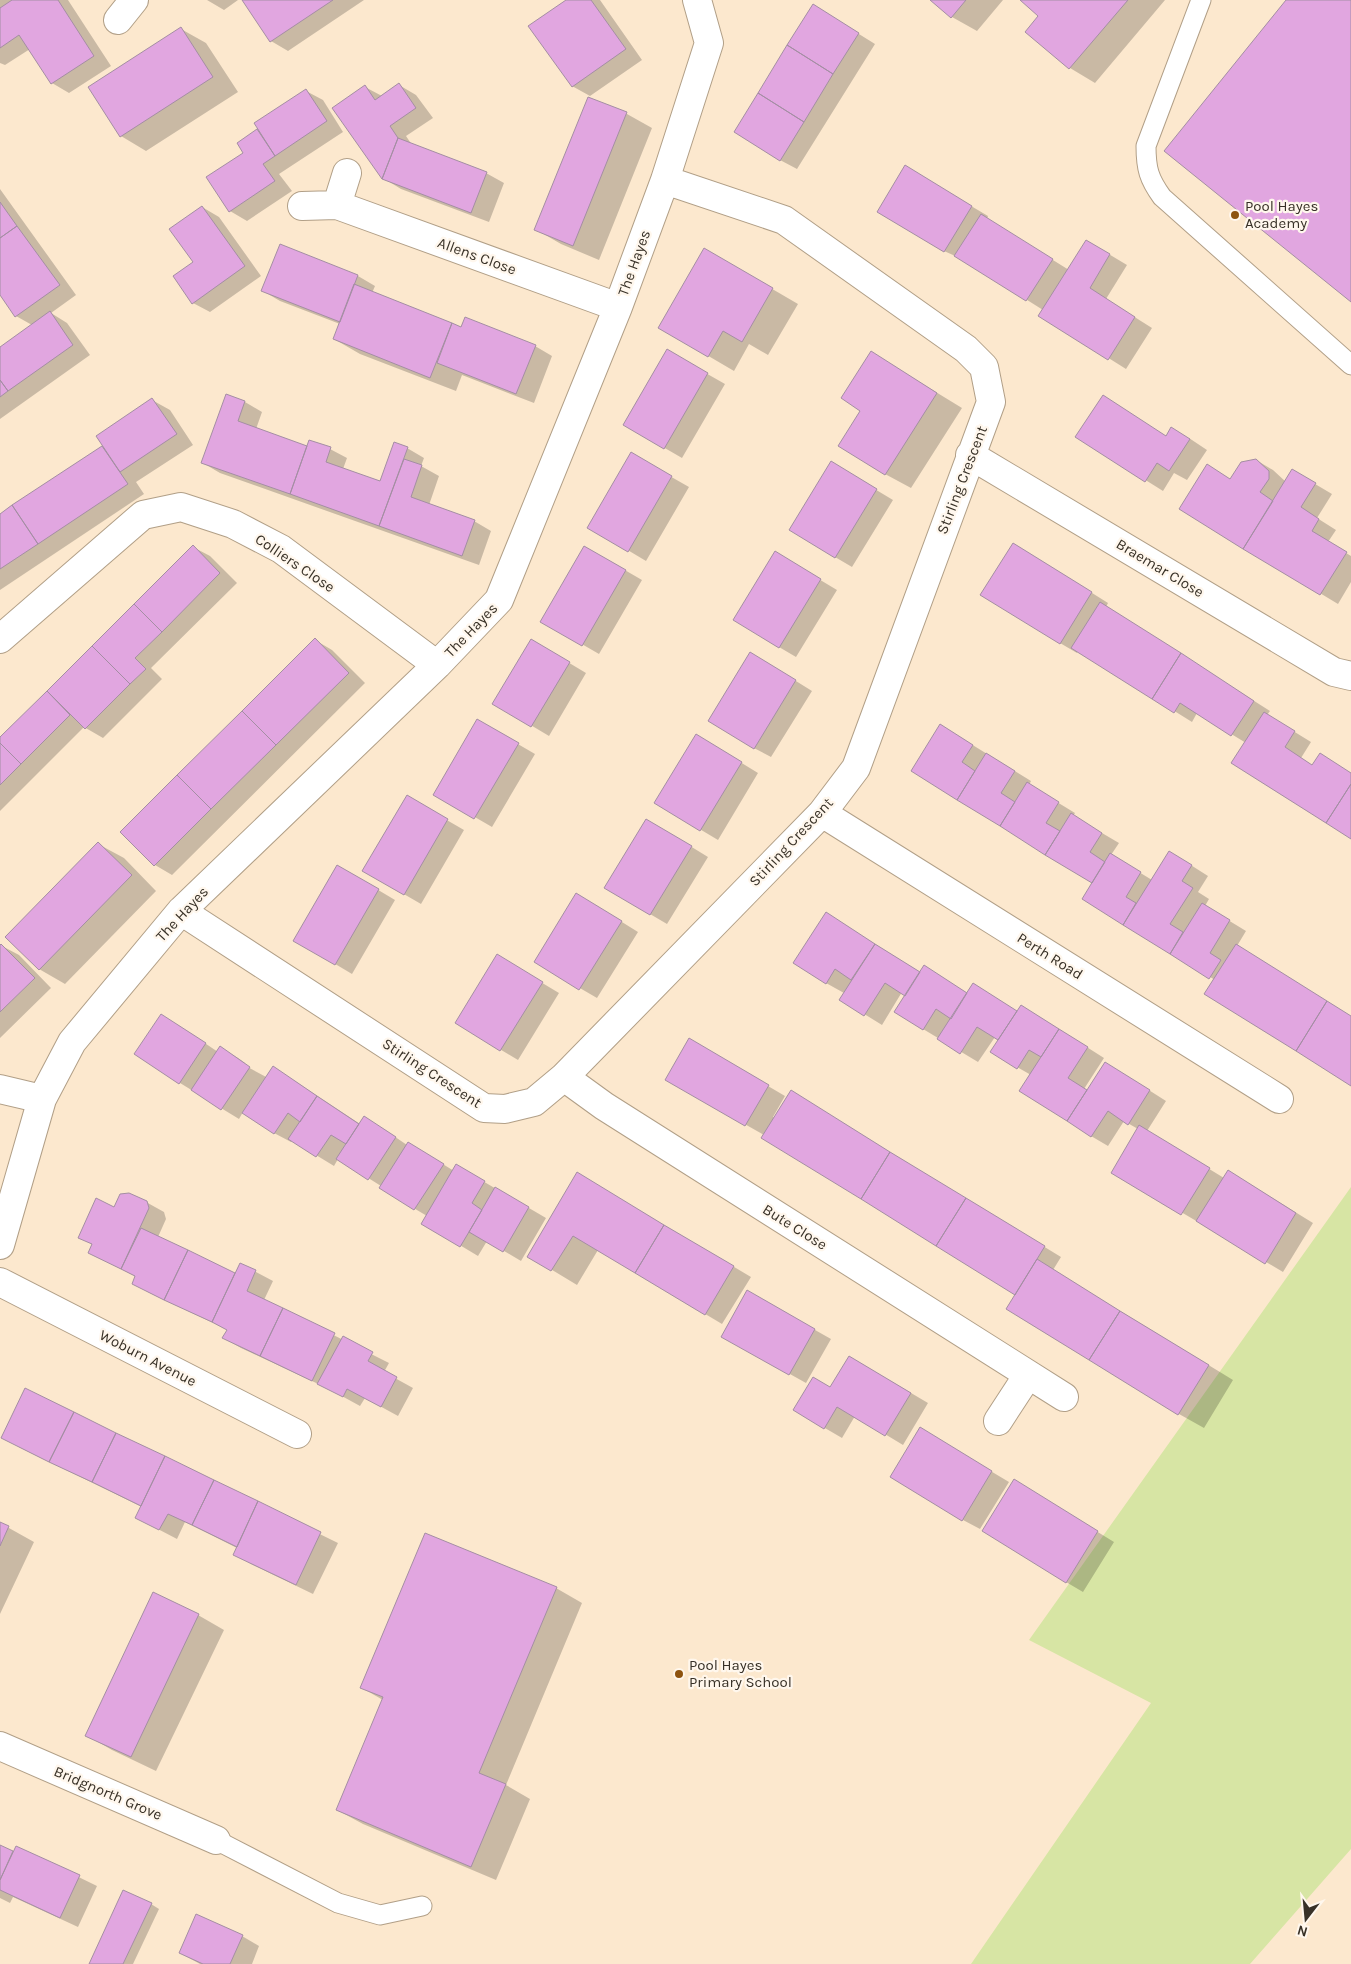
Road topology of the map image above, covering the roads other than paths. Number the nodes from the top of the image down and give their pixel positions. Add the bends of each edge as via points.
1 (697, 0) edge
2 (1201, 0) edge
3 (347, 173) dead end
4 (665, 180) junction
5 (337, 205) junction
6 (302, 206) dead end
7 (618, 307) junction
8 (1351, 365) edge
9 (970, 455) junction
10 (0, 639) edge
11 (437, 666) junction
12 (1351, 676) edge
13 (822, 813) junction
14 (182, 911) junction
15 (564, 1077) junction
16 (0, 1089) edge
17 (42, 1099) junction
18 (1279, 1099) dead end
19 (0, 1245) edge
20 (0, 1282) edge
21 (1028, 1375) junction
22 (1064, 1397) dead end
23 (998, 1421) dead end
24 (297, 1434) dead end
25 (0, 1746) edge
26 (216, 1840) joint
27 (422, 1906) dead end

1 - 4 street, The Hayes via 709,43
2 - 8 lane via 1146,146 1146,164 1151,181 1162,197
3 - 5 street
4 - 7 street, The Hayes
4 - 9 street, Stirling Crescent via 784,220 966,349 984,367 991,402
5 - 6 street, Allens Close
5 - 7 street, Allens Close
7 - 11 street, The Hayes via 499,600
9 - 12 street, Braemar Close via 1334,672
9 - 13 street, Stirling Crescent via 856,768
10 - 11 street, Colliers Close via 143,515 181,507 234,524 280,549
11 - 14 street, The Hayes
13 - 15 street, Stirling Crescent
13 - 18 street, Perth Road
14 - 15 street, Stirling Crescent via 484,1108 505,1109 534,1102
14 - 17 street, The Hayes via 72,1042
15 - 21 street, Bute Close via 604,1106
16 - 17 street
17 - 19 street
20 - 24 street, Woburn Avenue
21 - 22 street, Bute Close
21 - 23 street
25 - 26 street, Bridgnorth Grove
26 - 27 lane via 338,1903 380,1915

